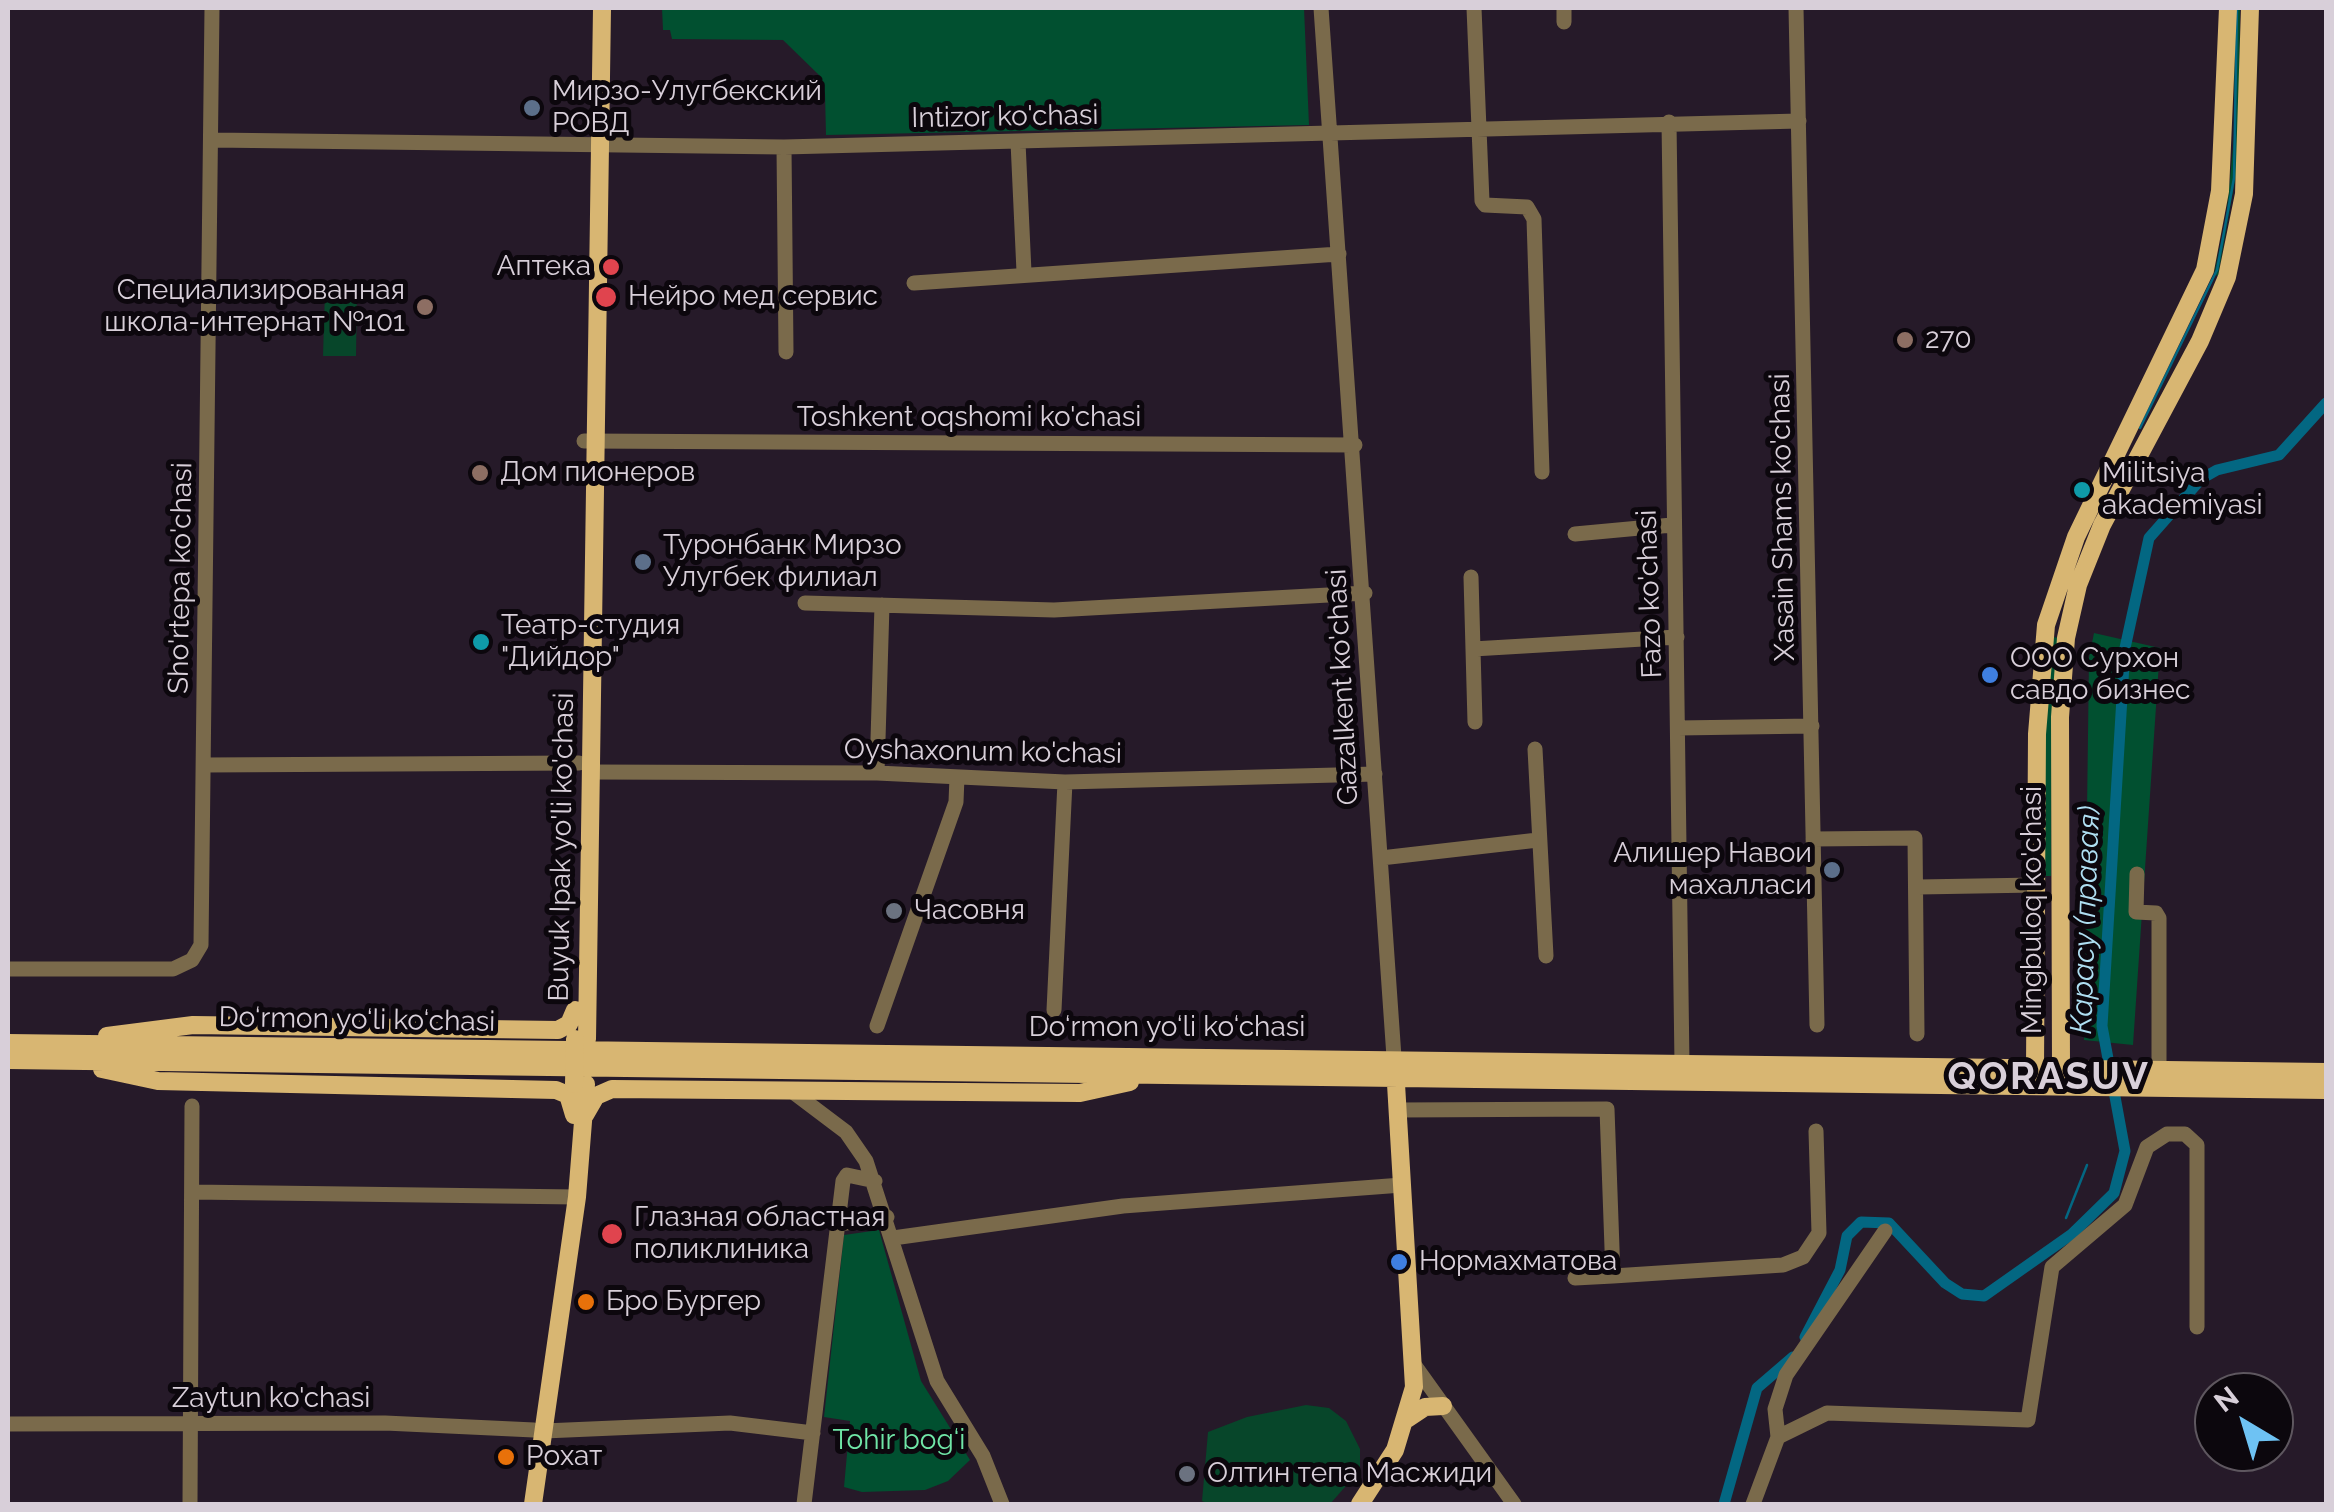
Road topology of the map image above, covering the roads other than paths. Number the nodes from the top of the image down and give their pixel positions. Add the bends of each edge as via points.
1 (212, 8) edge
2 (590, 8) edge
3 (602, 8) edge
4 (1322, 8) edge
5 (1474, 8) edge
6 (1796, 8) edge
7 (2228, 8) edge
8 (2250, 8) edge
9 (1799, 121) junction
10 (1669, 122) junction
11 (1480, 127) junction
12 (1330, 135) junction
13 (212, 140) junction
14 (1018, 142) junction
15 (594, 147) junction
16 (784, 147) junction
17 (1339, 254) junction
18 (1024, 272) junction
19 (914, 282) dead end
20 (786, 352) dead end
21 (2123, 439) junction
22 (590, 441) junction
23 (1355, 445) junction
24 (2142, 448) junction
25 (1542, 472) dead end
26 (1672, 525) junction
27 (1575, 534) dead end
28 (1471, 577) dead end
29 (1364, 594) junction
30 (805, 604) dead end
31 (882, 605) junction
32 (2048, 616) junction
33 (2070, 620) junction
34 (1677, 637) junction
35 (1473, 650) junction
36 (1474, 722) dead end
37 (1812, 726) junction
38 (1678, 728) junction
39 (1535, 749) dead end
40 (204, 765) junction
41 (585, 767) junction
42 (876, 773) junction
43 (1375, 774) junction
44 (956, 777) junction
45 (1065, 782) junction
46 (1813, 839) junction
47 (1538, 840) junction
48 (1381, 858) junction
49 (2137, 874) dead end
50 (2036, 884) junction
51 (2060, 885) junction
52 (1918, 887) junction
53 (1546, 956) dead end
54 (8, 969) edge
55 (575, 1010) junction
56 (1054, 1010) dead end
57 (1816, 1025) dead end
58 (877, 1026) dead end
59 (1917, 1034) dead end
60 (581, 1039) junction
61 (8, 1043) edge
62 (62, 1052) junction
63 (8, 1060) edge
64 (1682, 1064) junction
65 (1395, 1067) junction
66 (2034, 1068) junction
67 (2061, 1068) junction
68 (2158, 1070) junction
69 (2326, 1072) edge
70 (1161, 1076) junction
71 (2098, 1078) junction
72 (2125, 1078) junction
73 (2048, 1086) junction
74 (2326, 1090) edge
75 (793, 1092) junction
76 (831, 1092) junction
77 (192, 1106) dead end
78 (1398, 1110) junction
79 (579, 1115) junction
80 (840, 1128) junction
81 (1816, 1131) dead end
82 (874, 1181) junction
83 (1402, 1185) junction
84 (192, 1192) junction
85 (572, 1196) junction
86 (886, 1217) junction
87 (839, 1224) junction
88 (1885, 1231) dead end
89 (893, 1238) junction
90 (1613, 1276) junction
91 (1575, 1278) dead end
92 (2197, 1327) dead end
93 (1413, 1363) junction
94 (1443, 1406) junction
95 (8, 1424) edge
96 (188, 1424) junction
97 (1402, 1426) junction
98 (539, 1430) junction
99 (813, 1433) junction
100 (1778, 1437) junction
101 (190, 1504) edge
102 (522, 1504) edge
103 (533, 1504) edge
104 (804, 1504) edge
105 (1002, 1504) edge
106 (1346, 1504) edge
107 (1360, 1504) edge
108 (1514, 1504) edge
109 (1753, 1504) edge

1 - 13 street, Sho'rtepa ko'chasi
2 - 15 main road, Buyuk Ipak yo'li ko'chasi
3 - 15 main road, Buyuk Ipak yo'li ko'chasi
4 - 12 street, Gazalkent ko'chasi
5 - 11 street
6 - 9 street, Xasain Shams ko'chasi
7 - 21 main road, Mingbuloq ko'chasi via 2224,142 2209,255 2195,300
8 - 24 main road, Mingbuloq ko'chasi via 2246,159 2232,256 2208,326
9 - 10 street, Intizor ko'chasi
9 - 37 street, Xasain Shams ko'chasi
10 - 11 street, Intizor ko'chasi
10 - 26 street, Fazo ko'chasi
11 - 12 street, Intizor ko'chasi
11 - 25 street via 1482,200 1527,207 1534,219
12 - 14 street, Intizor ko'chasi
12 - 17 street, Gazalkent ko'chasi
13 - 15 street, Intizor ko'chasi
13 - 40 street, Sho'rtepa ko'chasi
14 - 16 street, Intizor ko'chasi
14 - 18 street
15 - 16 street, Intizor ko'chasi
15 - 22 main road, Buyuk Ipak yo'li ko'chasi
16 - 20 street
17 - 18 street
17 - 23 street, Gazalkent ko'chasi
18 - 19 street
21 - 24 main road
21 - 32 main road, Mingbuloq ko'chasi via 2069,552
22 - 23 street, Toshkent oqshomi ko'chasi
22 - 41 main road, Buyuk Ipak yo'li ko'chasi
23 - 29 street, Gazalkent ko'chasi
24 - 33 main road, Mingbuloq ko'chasi via 2082,575
26 - 27 street
26 - 34 street, Fazo ko'chasi
28 - 35 street
29 - 31 street via 1054,610
29 - 43 street, Gazalkent ko'chasi
30 - 31 street
31 - 42 street
32 - 33 main road
32 - 50 main road, Mingbuloq ko'chasi via 2037,718
33 - 51 main road, Mingbuloq ko'chasi via 2060,701
34 - 35 street
34 - 38 street, Fazo ko'chasi
35 - 36 street
37 - 38 street
37 - 46 street, Xasain Shams ko'chasi
38 - 64 street, Fazo ko'chasi
39 - 47 street
40 - 41 street, Oyshaxonum ko'chasi
40 - 54 street, Sho'rtepa ko'chasi via 202,939 196,956 172,969
41 - 42 street, Oyshaxonum ko'chasi
41 - 55 main road, Buyuk Ipak yo'li ko'chasi
41 - 60 main road, Buyuk Ipak yo'li ko'chasi
42 - 44 street, Oyshaxonum ko'chasi
43 - 45 street, Oyshaxonum ko'chasi
43 - 48 street, Gazalkent ko'chasi
44 - 45 street, Oyshaxonum ko'chasi
44 - 58 street via 956,802
45 - 56 street
46 - 52 street via 1915,838
46 - 57 street, Xasain Shams ko'chasi
47 - 48 street
47 - 53 street
48 - 65 street, Gazalkent ko'chasi
49 - 68 street via 2136,912 2158,918
50 - 51 main road
50 - 52 street
50 - 66 main road, Mingbuloq ko'chasi
51 - 67 main road, Mingbuloq ko'chasi
52 - 59 street
55 - 60 main road, Buyuk Ipak yo'li ko'chasi
55 - 62 main road via 558,1030 193,1025
60 - 79 main road, Buyuk Ipak yo'li ko'chasi
61 - 62 main road, Do‘rmon yo‘li ko‘chasi
62 - 63 main road, Do‘rmon yo‘li ko‘chasi
62 - 65 main road, Do‘rmon yo‘li ko‘chasi
62 - 70 main road, Do‘rmon yo‘li ko‘chasi
62 - 79 main road via 158,1081 556,1090 568,1095
64 - 65 main road, Do‘rmon yo‘li ko‘chasi
64 - 66 main road, Do‘rmon yo‘li ko‘chasi
65 - 70 main road, Do‘rmon yo‘li ko‘chasi
65 - 73 main road, Do‘rmon yo‘li ko‘chasi
65 - 78 main road, Gazalkent ko'chasi
66 - 67 main road, Do‘rmon yo‘li ko‘chasi
66 - 73 main road, Mingbuloq ko'chasi
67 - 71 main road, Do‘rmon yo‘li ko‘chasi
67 - 73 main road, Mingbuloq ko'chasi
68 - 69 main road, Do‘rmon yo‘li ko‘chasi
68 - 72 main road, Do‘rmon yo‘li ko‘chasi
70 - 76 main road via 1080,1092
71 - 72 main road, Do‘rmon yo‘li ko‘chasi
71 - 73 main road, Do‘rmon yo‘li ko‘chasi
72 - 74 main road, Do‘rmon yo‘li ko‘chasi
75 - 76 main road
75 - 79 main road via 612,1089
75 - 80 street
76 - 80 street
77 - 84 street
78 - 83 main road, Gazalkent ko'chasi
78 - 90 street via 1606,1109
79 - 85 main road, Buyuk Ipak yo'li ko'chasi
80 - 82 street
81 - 90 street via 1818,1238 1804,1257 1783,1265
82 - 86 street
82 - 87 street via 844,1177
83 - 89 street via 1124,1206
83 - 93 main road, Gazalkent ko'chasi
84 - 85 street
84 - 96 street
85 - 98 main road, Buyuk Ipak yo'li ko'chasi
86 - 87 street
86 - 89 street
87 - 99 street
88 - 100 street via 1786,1375 1776,1409
89 - 105 street via 938,1381 983,1456
90 - 91 street
92 - 100 street via 2197,1145 2185,1134 2167,1134 2147,1147 2125,1205 2052,1267 2028,1420 1826,1413
93 - 94 street
93 - 97 main road, Gazalkent ko'chasi via 1413,1396
94 - 97 main road via 1420,1409
94 - 108 street
95 - 96 street, Zaytun ko'chasi
96 - 98 street, Zaytun ko'chasi
96 - 101 street
97 - 106 main road
97 - 107 main road via 1384,1473
98 - 99 street, Zaytun ko'chasi via 730,1424
98 - 102 main road, Buyuk Ipak yo'li ko'chasi
98 - 103 main road, Buyuk Ipak yo'li ko'chasi
99 - 104 street
100 - 109 street

